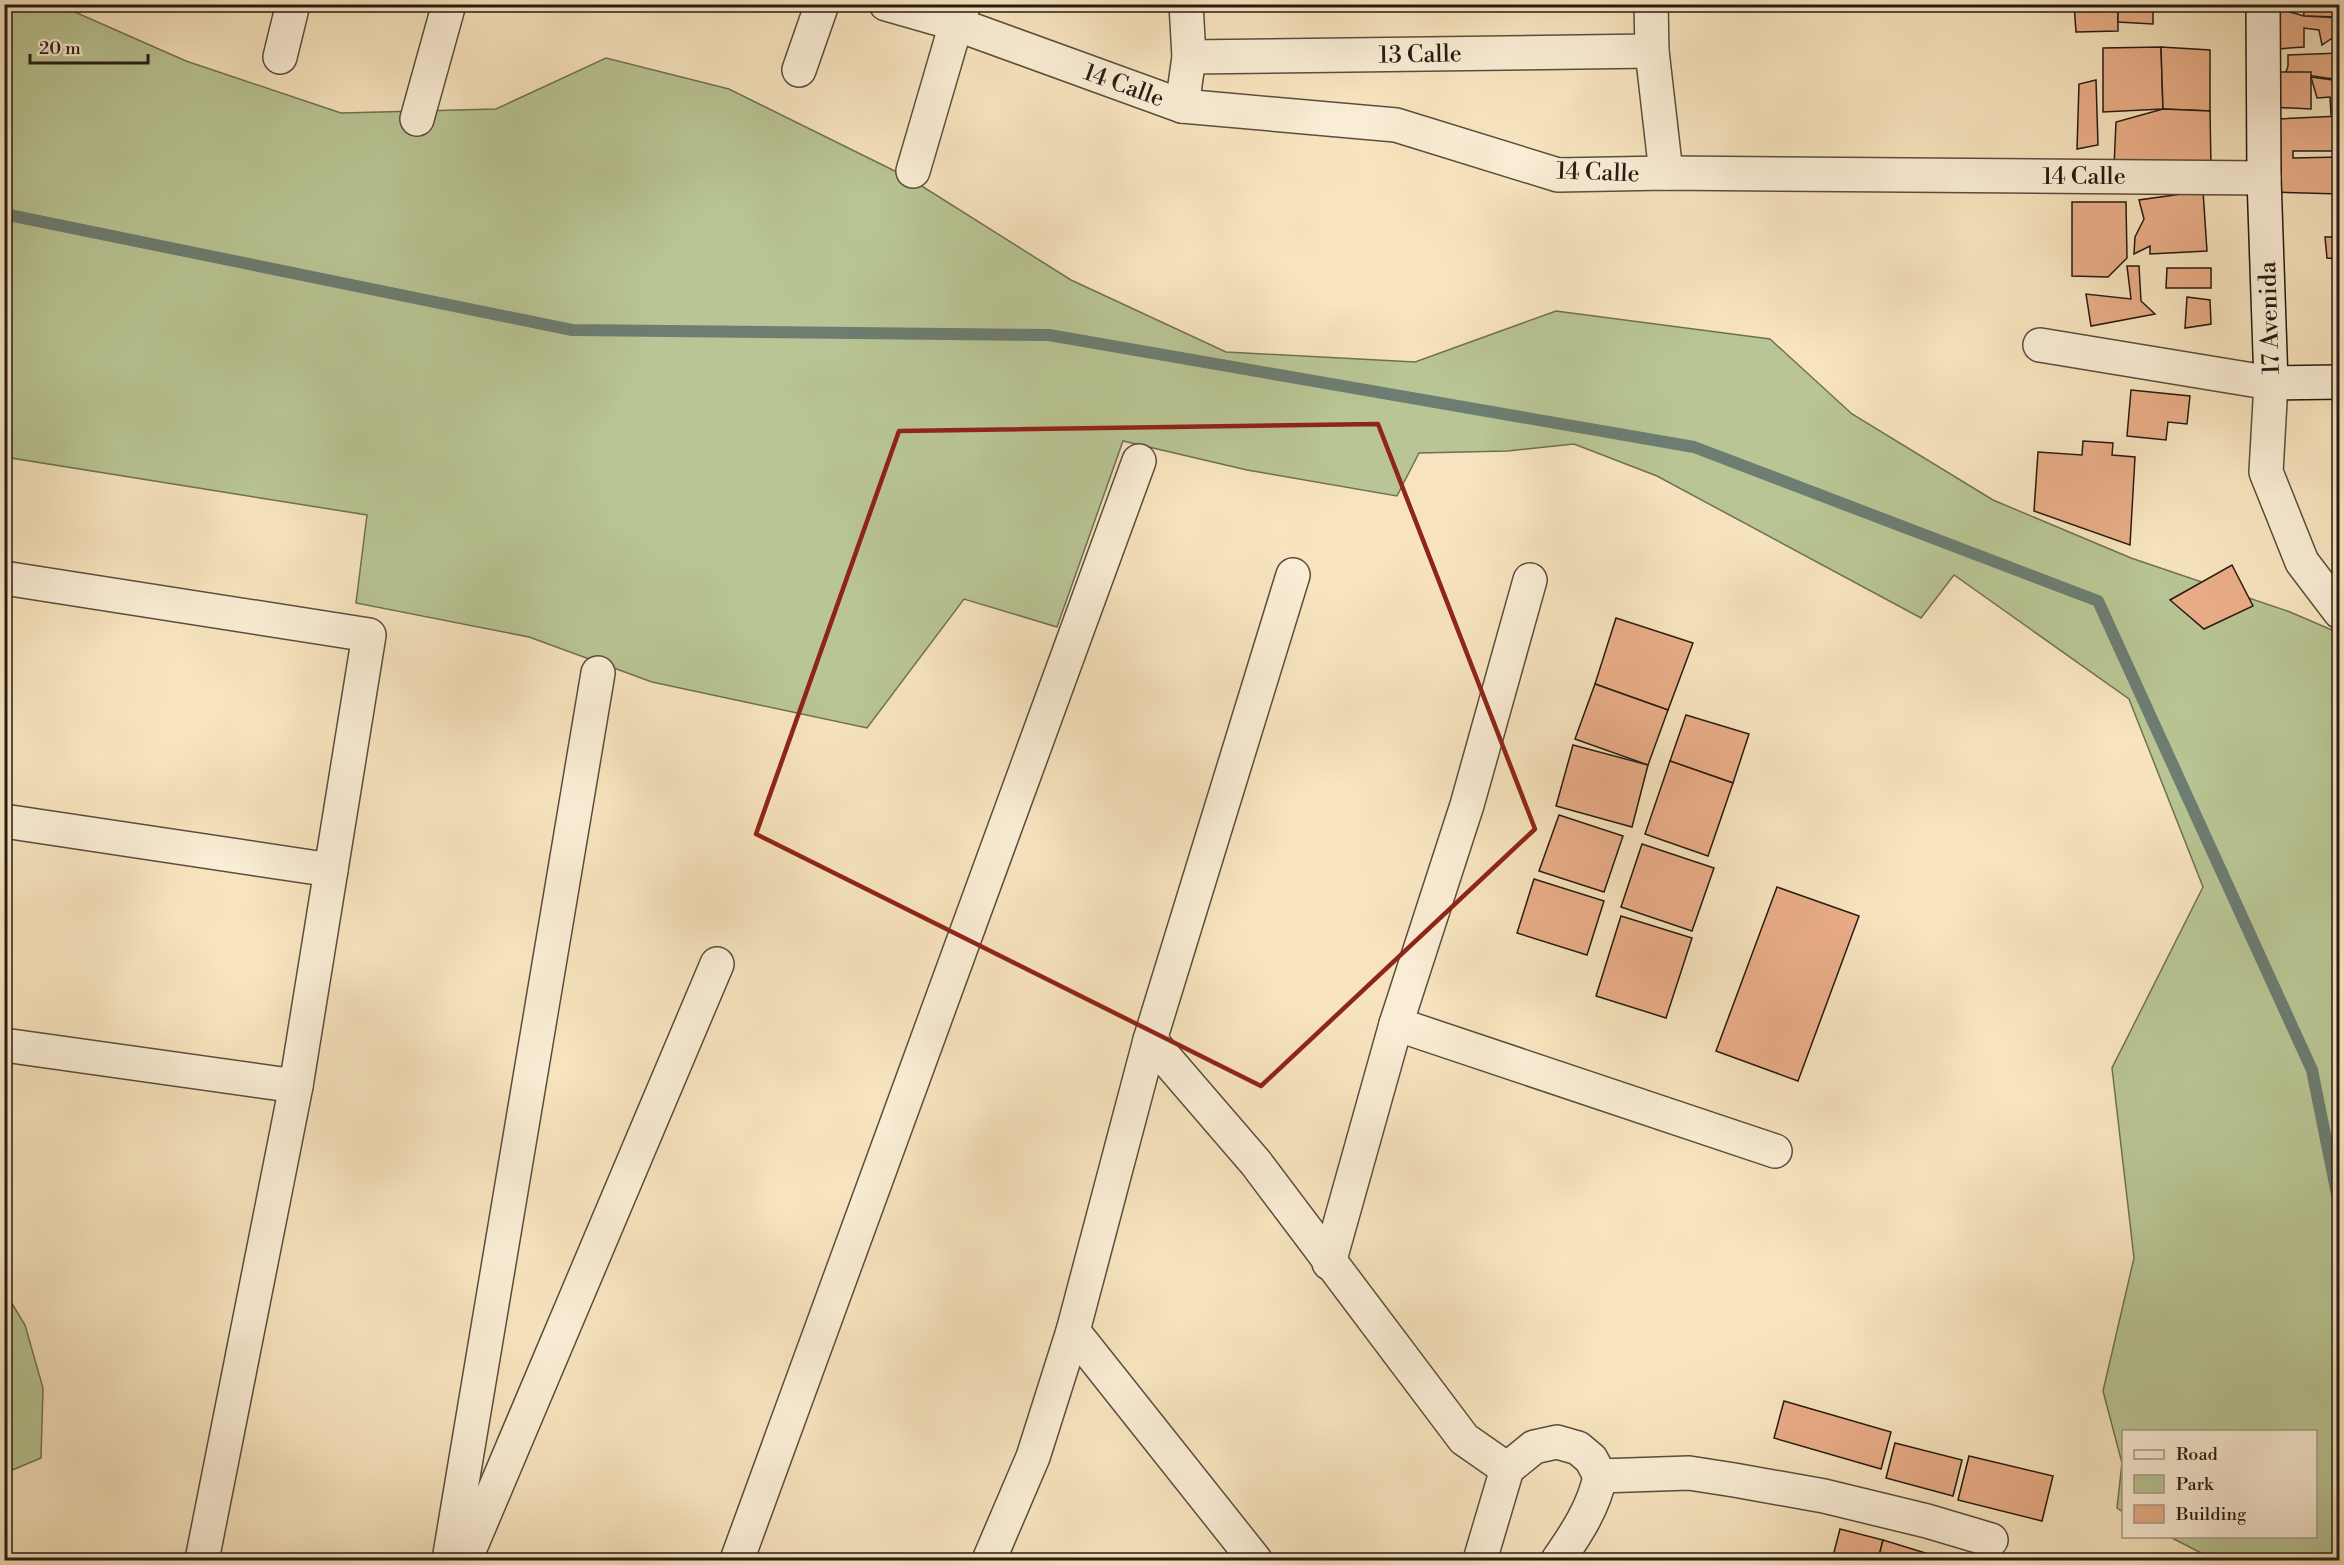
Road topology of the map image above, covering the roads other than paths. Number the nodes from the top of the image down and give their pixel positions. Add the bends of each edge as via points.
1 (293, 4) edge
2 (449, 4) edge
3 (822, 4) edge
4 (886, 4) edge
5 (1186, 4) edge
6 (1651, 4) edge
7 (2263, 4) edge
8 (960, 14) edge
9 (1652, 51) junction
10 (280, 57) dead end
11 (1189, 57) junction
12 (799, 70) dead end
13 (1182, 106) junction
14 (417, 118) dead end
15 (913, 171) dead end
16 (1666, 173) junction
17 (2264, 178) junction
18 (2040, 345) dead end
19 (2340, 382) edge
20 (2271, 383) junction
21 (1140, 461) dead end
22 (1293, 575) dead end
23 (4, 578) edge
24 (1530, 580) dead end
25 (2340, 612) edge
26 (598, 673) dead end
27 (4, 820) edge
28 (331, 870) junction
29 (717, 964) dead end
30 (1396, 1024) junction
31 (1150, 1040) junction
32 (4, 1045) edge
33 (296, 1086) junction
34 (1776, 1151) dead end
35 (1329, 1263) junction
36 (1073, 1331) junction
37 (1507, 1469) junction
38 (1600, 1476) junction
39 (1991, 1540) dead end
40 (202, 1560) edge
41 (449, 1560) edge
42 (465, 1560) edge
43 (736, 1560) edge
44 (989, 1560) edge
45 (1255, 1560) edge
46 (1480, 1560) edge
47 (1558, 1560) edge

1 - 10 street
2 - 14 street
3 - 12 street
4 - 8 street, 14 Calle
5 - 11 street
6 - 9 street
7 - 17 street, 17 Avenida
8 - 13 street, 14 Calle
8 - 15 street
9 - 11 street, 13 Calle
9 - 16 street
11 - 13 street
13 - 16 street, 14 Calle via 1396,125 1558,175
16 - 17 street, 14 Calle
17 - 20 street, 17 Avenida
18 - 20 street
19 - 20 street
20 - 25 street, 17 Avenida via 2266,472 2302,561
21 - 43 street
22 - 31 street
23 - 28 street via 369,635
24 - 30 street via 1467,806
26 - 41 street
27 - 28 street
28 - 33 street
29 - 42 street
30 - 34 street
30 - 35 street
31 - 35 street via 1256,1163
31 - 36 street
32 - 33 street
33 - 40 street
35 - 37 street via 1464,1439
36 - 44 street via 1033,1457
36 - 45 street
37 - 38 street via 1534,1448 1557,1442 1578,1448 1591,1459
37 - 46 street
38 - 39 street via 1689,1473 1734,1480 1824,1496
38 - 47 street via 1580,1527

